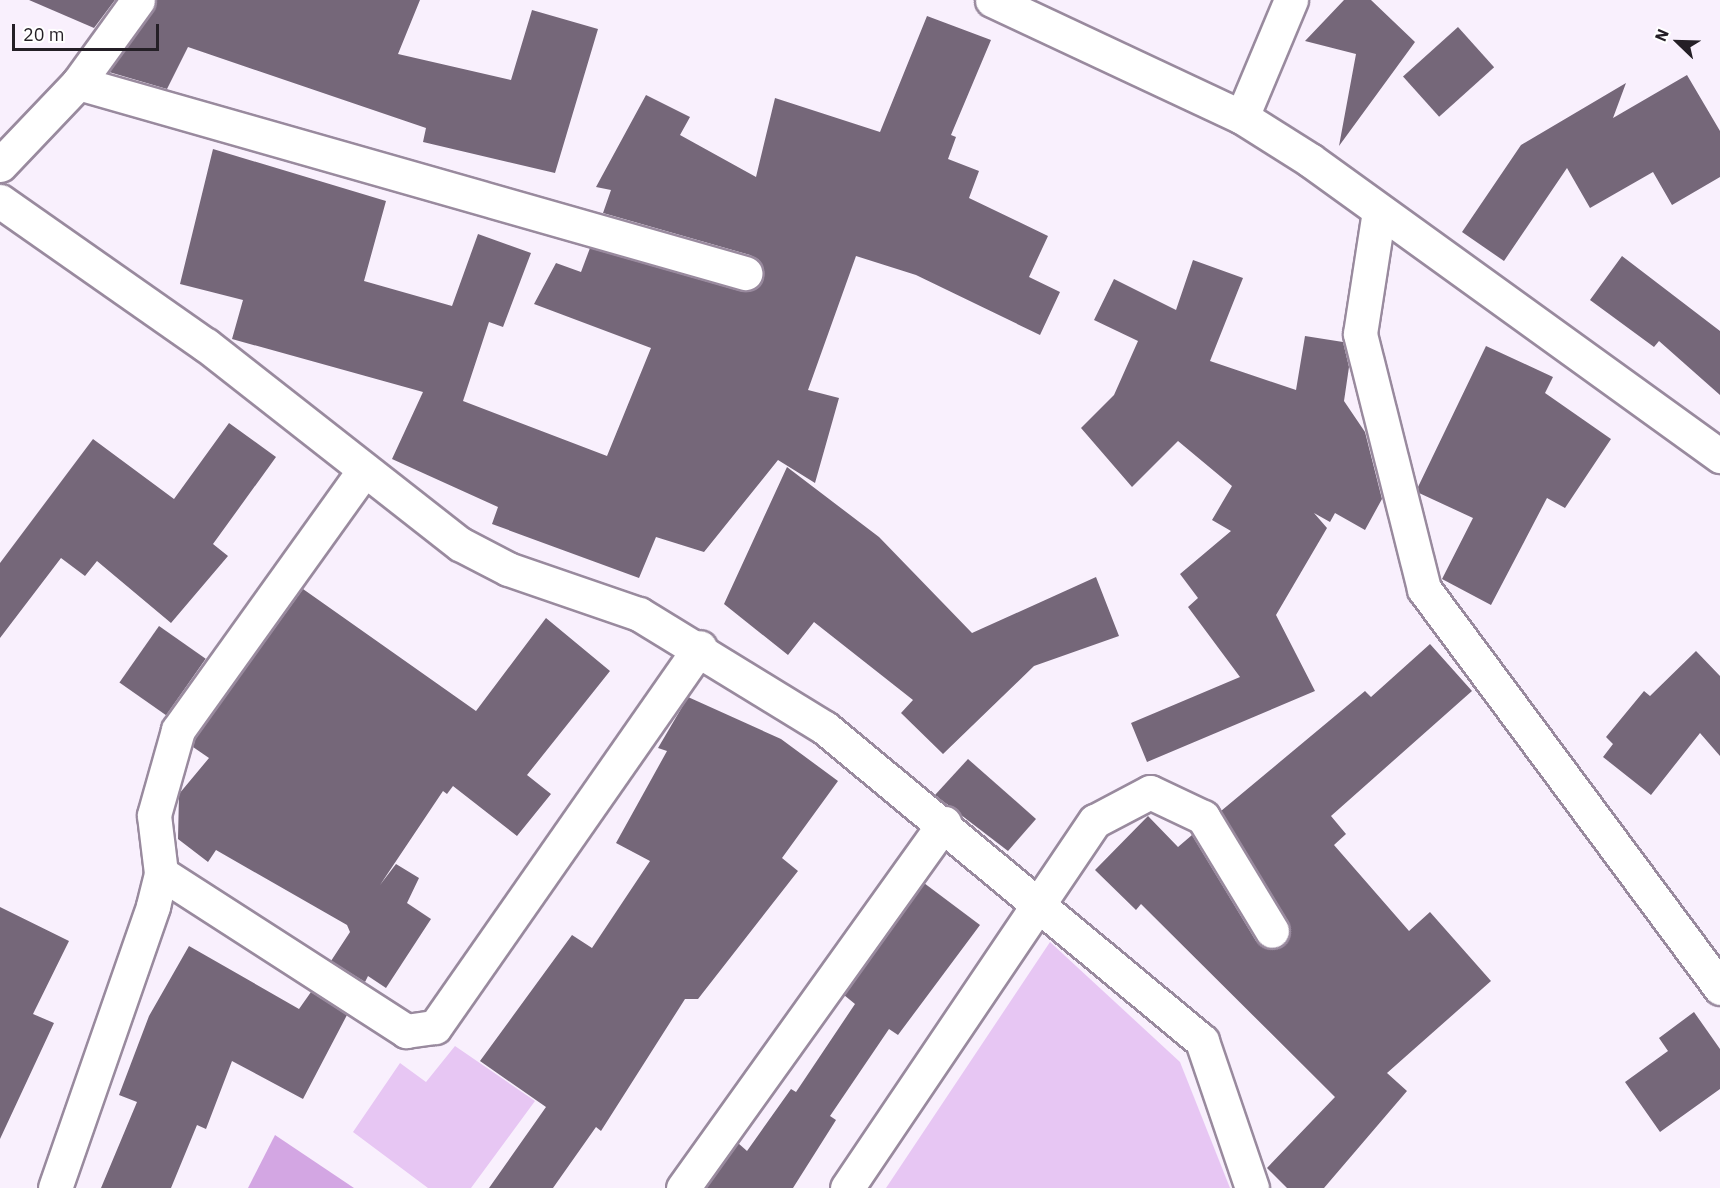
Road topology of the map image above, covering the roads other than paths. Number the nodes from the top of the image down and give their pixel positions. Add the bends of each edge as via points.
1 (138, 0) edge
2 (992, 0) edge
3 (1291, 0) edge
4 (78, 83) junction
5 (1242, 117) junction
6 (0, 165) edge
7 (0, 201) edge
8 (1379, 211) junction
9 (745, 273) dead end
10 (1720, 456) edge
11 (363, 472) junction
12 (700, 647) junction
13 (944, 823) junction
14 (161, 873) junction
15 (1038, 903) junction
16 (1272, 931) dead end
17 (1720, 988) edge
18 (55, 1188) edge
19 (683, 1188) edge
20 (847, 1188) edge
21 (1252, 1188) edge

1 - 4 street
2 - 5 street
3 - 5 street
4 - 6 street
4 - 9 street
5 - 8 street
7 - 11 street via 206,345
8 - 10 street
8 - 17 street via 1360,334 1424,589
11 - 12 street via 460,544 508,569 639,614
11 - 14 street via 178,730 154,814
12 - 13 street via 825,728
12 - 14 street via 435,1027 406,1031
13 - 15 street
13 - 19 street
14 - 18 street
15 - 16 street via 1095,821 1150,792 1203,818
15 - 20 street
15 - 21 street via 1202,1041

